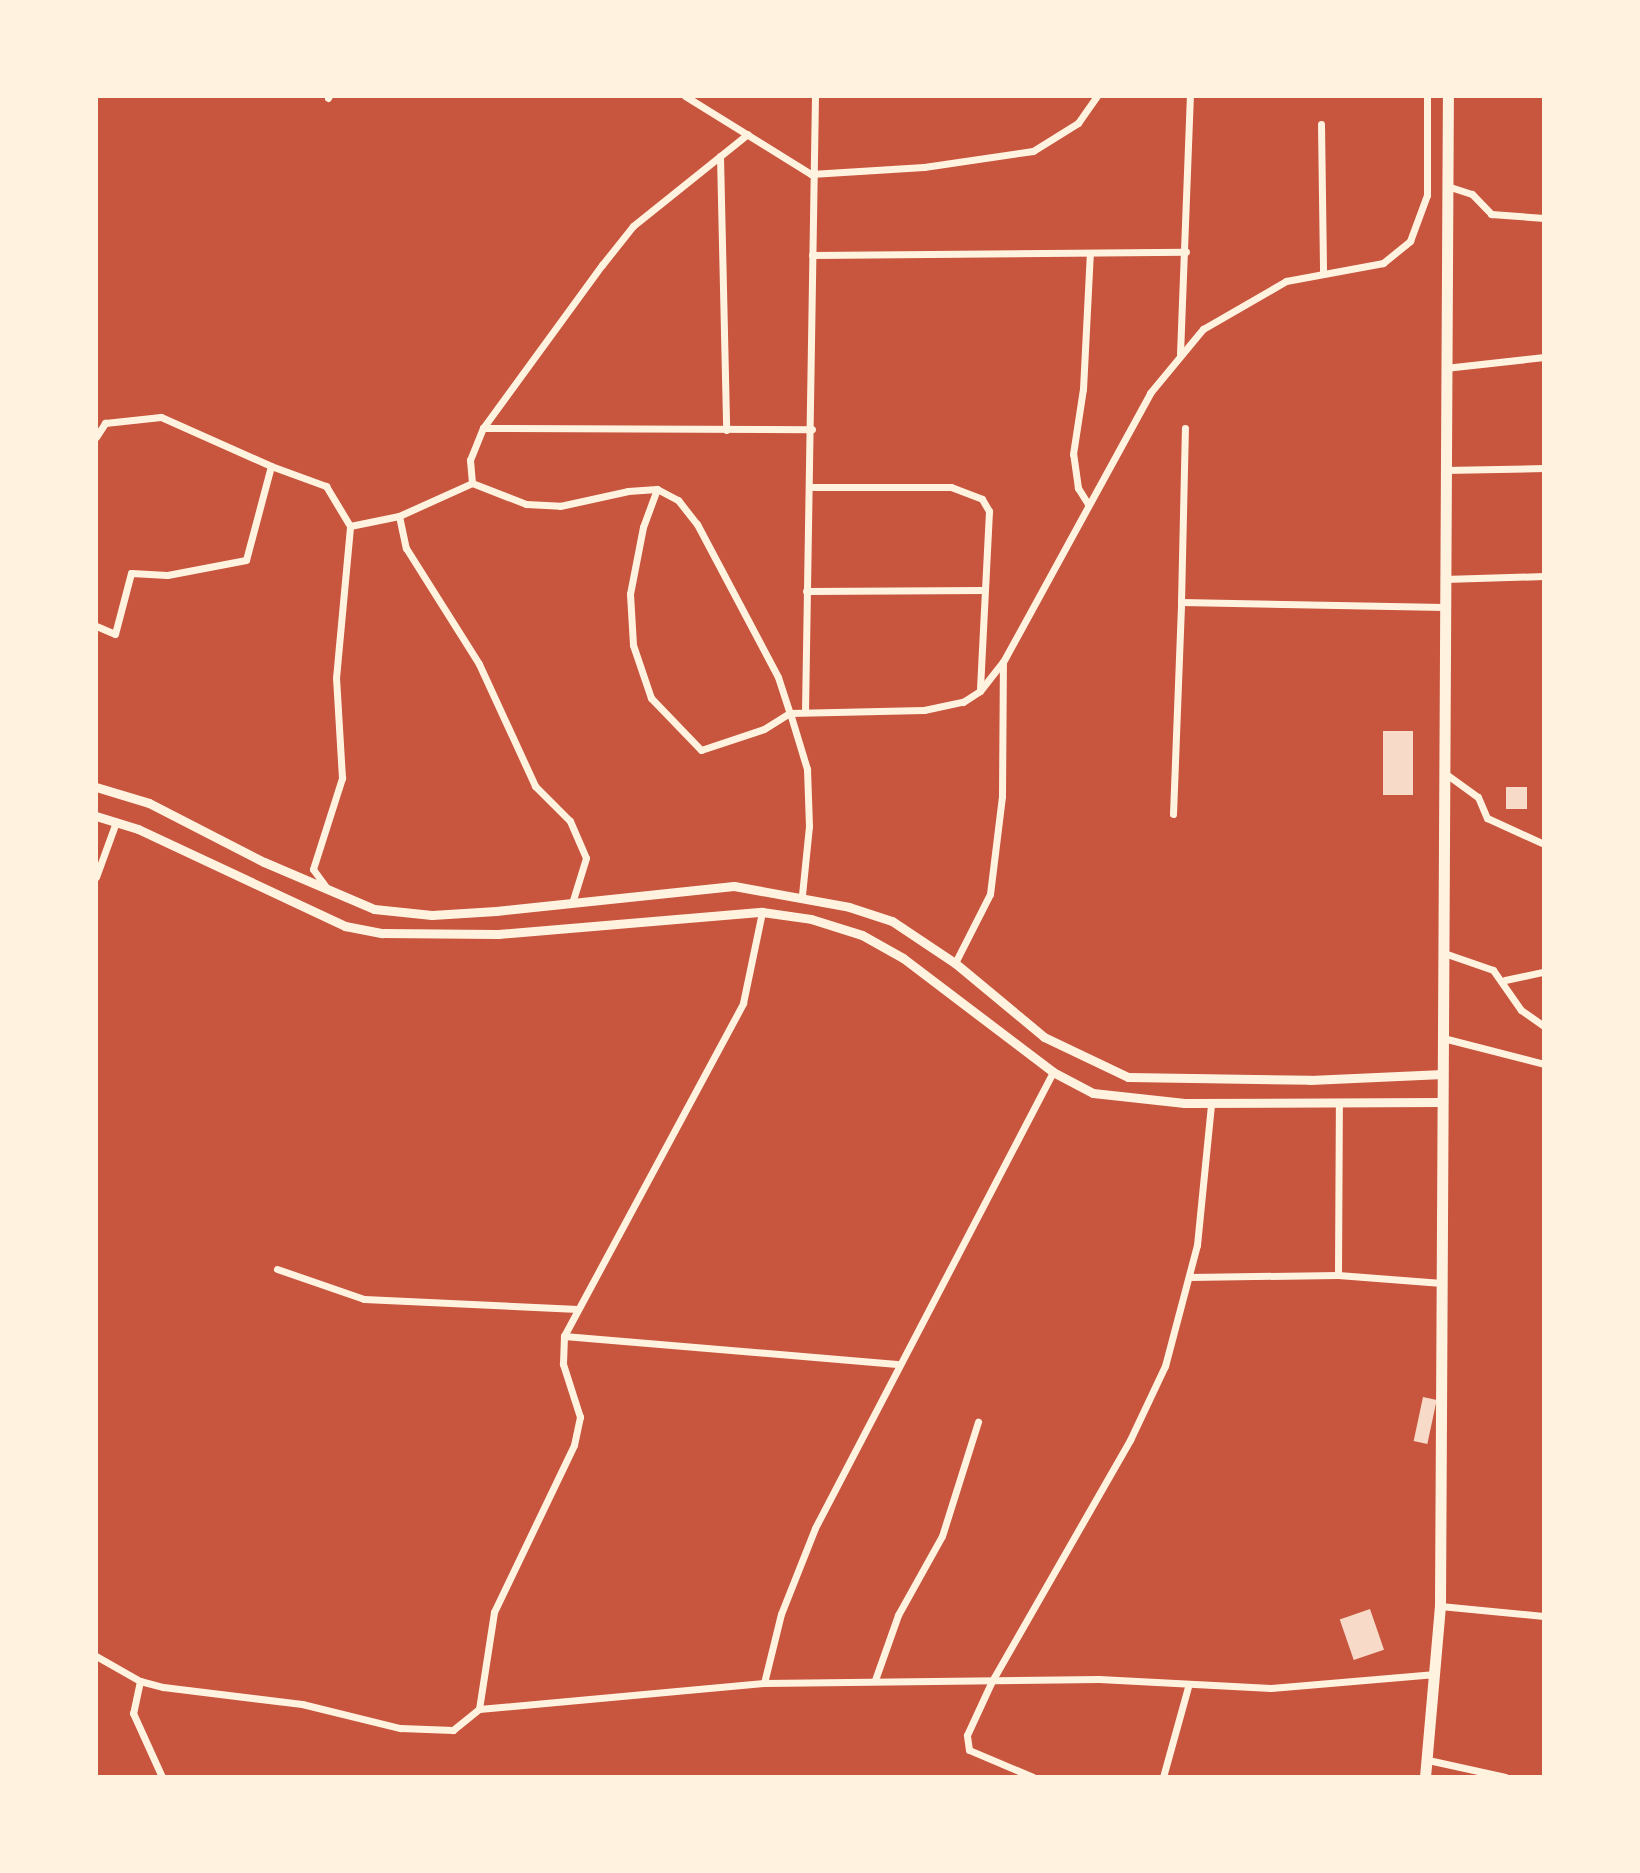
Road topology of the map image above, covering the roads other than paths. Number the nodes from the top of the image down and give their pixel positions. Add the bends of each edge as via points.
1 (685, 96) edge
2 (815, 96) edge
3 (1097, 96) edge
4 (1190, 96) edge
5 (1427, 96) edge
6 (1448, 96) edge
7 (1321, 124) dead end
8 (748, 134) junction
9 (720, 156) junction
10 (811, 174) junction
11 (1447, 186) junction
12 (1544, 218) edge
13 (1186, 252) junction
14 (1090, 253) junction
15 (812, 255) junction
16 (1323, 271) junction
17 (1180, 354) junction
18 (1544, 357) edge
19 (1445, 368) junction
20 (483, 428) junction
21 (1185, 428) dead end
22 (812, 429) junction
23 (726, 430) junction
24 (96, 437) edge
25 (271, 466) junction
26 (1544, 468) edge
27 (1444, 470) junction
28 (472, 483) junction
29 (810, 487) junction
30 (657, 489) junction
31 (1088, 504) junction
32 (399, 516) junction
33 (350, 526) junction
34 (1544, 576) edge
35 (1444, 579) junction
36 (984, 590) junction
37 (806, 591) junction
38 (1181, 602) junction
39 (1444, 607) junction
40 (96, 626) edge
41 (1003, 662) junction
42 (980, 691) junction
43 (805, 712) junction
44 (790, 713) junction
45 (1446, 774) junction
46 (96, 787) edge
47 (1173, 814) dead end
48 (96, 816) edge
49 (116, 822) junction
50 (1544, 844) edge
51 (96, 877) edge
52 (330, 892) junction
53 (802, 895) junction
54 (573, 900) junction
55 (762, 912) junction
56 (1444, 953) junction
57 (955, 963) junction
58 (1544, 972) edge
59 (1505, 980) junction
60 (1544, 1026) edge
61 (1443, 1038) junction
62 (1544, 1064) edge
63 (1053, 1072) junction
64 (1443, 1074) junction
65 (1443, 1102) junction
66 (1339, 1103) junction
67 (1211, 1104) junction
68 (277, 1269) dead end
69 (1338, 1275) junction
70 (1189, 1277) junction
71 (1442, 1283) junction
72 (578, 1309) junction
73 (564, 1336) junction
74 (897, 1364) junction
75 (978, 1422) dead end
76 (1440, 1606) junction
77 (1544, 1616) edge
78 (96, 1656) edge
79 (1436, 1674) junction
80 (875, 1680) junction
81 (140, 1681) junction
82 (992, 1681) junction
83 (764, 1683) junction
84 (1188, 1687) junction
85 (479, 1709) junction
86 (1428, 1760) junction
87 (162, 1777) edge
88 (1033, 1777) edge
89 (1163, 1777) edge
90 (1425, 1777) edge
91 (1505, 1777) edge

1 - 8 street
2 - 10 street
3 - 10 street via 1078,123 1033,151 924,167
4 - 13 street
5 - 16 street via 1427,195 1410,241 1383,263
6 - 11 highway
7 - 16 street
8 - 9 street
8 - 10 street
9 - 20 street via 633,226
9 - 23 street
10 - 15 street
11 - 12 street via 1472,194 1491,214
11 - 19 highway
13 - 14 street
13 - 17 street
14 - 15 street
14 - 31 street via 1083,389 1073,454 1078,488
15 - 22 street
16 - 17 street via 1286,281 1240,307 1203,329
17 - 31 street via 1150,393
18 - 19 street
19 - 27 highway
20 - 23 street
20 - 28 street via 470,460
21 - 38 street
22 - 23 street
22 - 29 street
24 - 25 street via 105,423 161,417
25 - 33 street via 326,486
25 - 40 street via 246,560 167,575 131,573 115,634
26 - 27 street
27 - 35 highway
28 - 30 street via 526,504 560,506
28 - 32 street
29 - 36 street via 951,487 982,499 989,511
29 - 37 street
30 - 44 street via 678,500 697,524 778,677
30 - 44 street via 643,527 630,594 633,645 651,698 701,750 764,729
31 - 41 street
32 - 33 street
32 - 54 street via 406,548 479,664 535,786 570,821 586,858
33 - 52 street via 336,678 342,778 313,869
34 - 35 street
35 - 39 highway
36 - 37 street
36 - 42 street
37 - 43 street
38 - 39 street
38 - 47 street
39 - 45 highway
41 - 42 street
41 - 57 street via 1002,796 990,894
42 - 43 street via 963,702 924,710
43 - 44 street
44 - 53 street via 807,769 809,826
45 - 50 street via 1478,797 1487,818
45 - 56 highway
46 - 52 main road via 149,803
48 - 49 main road
49 - 51 street
49 - 55 main road via 333,921 382,933 498,934
52 - 54 main road via 374,909 432,915
53 - 54 main road via 734,886
53 - 57 main road via 892,921
55 - 63 main road via 811,919 862,935 903,958
55 - 72 street via 743,1003
56 - 59 street via 1473,961
56 - 61 highway
57 - 64 main road via 1044,1037 1128,1077 1255,1081
58 - 59 street
59 - 60 street via 1521,1010
61 - 62 street
61 - 64 highway
63 - 67 main road via 1093,1093
63 - 74 street
64 - 65 highway
65 - 66 main road
65 - 71 highway
66 - 67 main road
66 - 69 street
67 - 70 street via 1206,1185
68 - 72 street via 364,1299
69 - 70 street
69 - 71 street
70 - 82 street via 1165,1366 1130,1440
71 - 76 highway
72 - 73 street
73 - 74 street
73 - 85 street via 563,1364 580,1417 574,1445 494,1612
74 - 83 street via 815,1528 781,1614
75 - 80 street via 942,1536 898,1615
76 - 77 street
76 - 79 highway
78 - 81 street
79 - 84 street via 1271,1688
79 - 86 highway
80 - 82 street
80 - 83 street
81 - 85 street via 302,1704 400,1728 453,1730
81 - 87 street via 133,1713
82 - 84 street via 1099,1679
82 - 88 street via 967,1735 969,1750
83 - 85 street
84 - 89 street
86 - 90 highway
86 - 91 street

